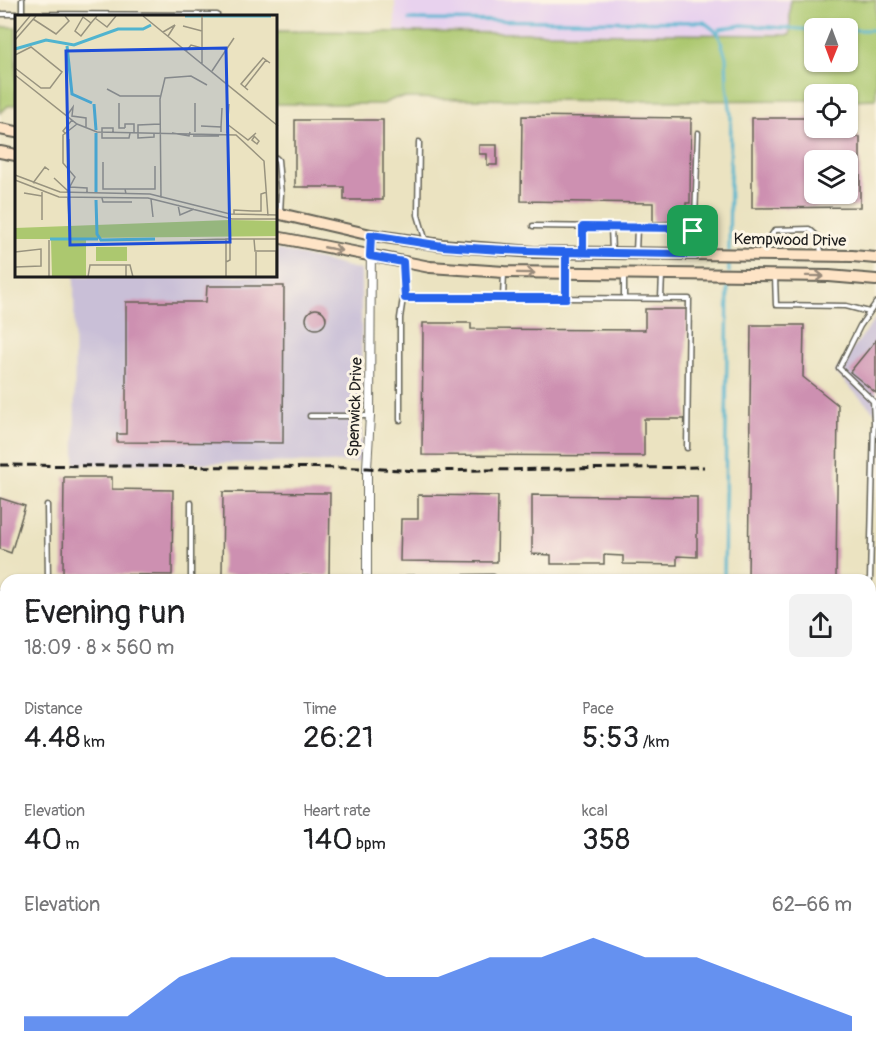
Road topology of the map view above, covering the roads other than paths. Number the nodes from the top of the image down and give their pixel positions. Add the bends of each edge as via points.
1 (22, 0) edge
2 (0, 14) edge
3 (22, 14) junction
4 (217, 15) dead end
5 (0, 129) edge
6 (15, 132) edge
7 (698, 133) dead end
8 (419, 142) dead end
9 (0, 152) edge
10 (15, 155) edge
11 (278, 160) edge
12 (278, 213) edge
13 (533, 226) dead end
14 (583, 227) junction
15 (611, 227) junction
16 (637, 228) junction
17 (693, 231) junction
18 (371, 235) junction
19 (278, 237) edge
20 (426, 243) junction
21 (566, 252) junction
22 (583, 252) junction
23 (612, 253) junction
24 (636, 253) junction
25 (695, 254) junction
26 (771, 255) junction
27 (822, 255) junction
28 (370, 256) junction
29 (876, 258) edge
30 (403, 262) junction
31 (504, 272) junction
32 (566, 273) junction
33 (624, 274) junction
34 (662, 274) junction
35 (775, 275) junction
36 (876, 280) edge
37 (405, 298) junction
38 (503, 298) junction
39 (566, 298) junction
40 (624, 298) junction
41 (662, 298) junction
42 (876, 303) edge
43 (869, 312) junction
44 (874, 403) edge
45 (310, 416) dead end
46 (369, 416) junction
47 (400, 420) dead end
48 (687, 448) dead end
49 (191, 503) dead end
50 (48, 505) dead end
51 (48, 574) edge
52 (191, 574) edge
53 (367, 574) edge
54 (870, 574) edge

1 - 3 lane
2 - 3 lane
3 - 4 lane
5 - 6 main road
7 - 17 lane
8 - 20 lane via 418,215
9 - 10 main road
11 - 12 lane
12 - 18 main road, Kempwood Drive
13 - 14 lane
14 - 15 lane
14 - 22 lane
15 - 16 lane
15 - 23 lane
16 - 17 lane
16 - 24 lane
17 - 25 lane
18 - 20 main road, Kempwood Drive
18 - 28 street, Spenwick Drive
19 -> 28 main road
20 - 21 main road, Kempwood Drive
21 - 22 main road, Kempwood Drive
21 - 32 main road
22 - 23 main road, Kempwood Drive
23 - 24 main road, Kempwood Drive
24 - 25 main road, Kempwood Drive
25 - 26 main road, Kempwood Drive
26 - 27 main road, Kempwood Drive
26 - 27 lane via 771,236 775,230 809,229 817,236
26 - 35 main road
27 - 29 main road, Kempwood Drive
28 - 30 main road
28 - 46 street, Spenwick Drive
30 - 31 main road
30 - 37 lane
31 -> 32 main road
31 - 38 lane
32 - 33 main road
32 - 39 lane
33 - 34 main road
33 - 40 lane
34 - 35 main road
34 - 41 lane
35 -> 36 main road
35 - 43 lane via 776,305 846,306
37 - 38 lane
37 - 47 lane via 400,318
38 - 39 lane
39 - 40 lane
40 - 41 lane
41 - 48 lane via 689,299
42 - 43 lane
43 - 44 lane via 839,369
44 - 54 lane
45 - 46 lane
46 - 53 street, Spenwick Drive
49 - 52 lane
50 - 51 lane

